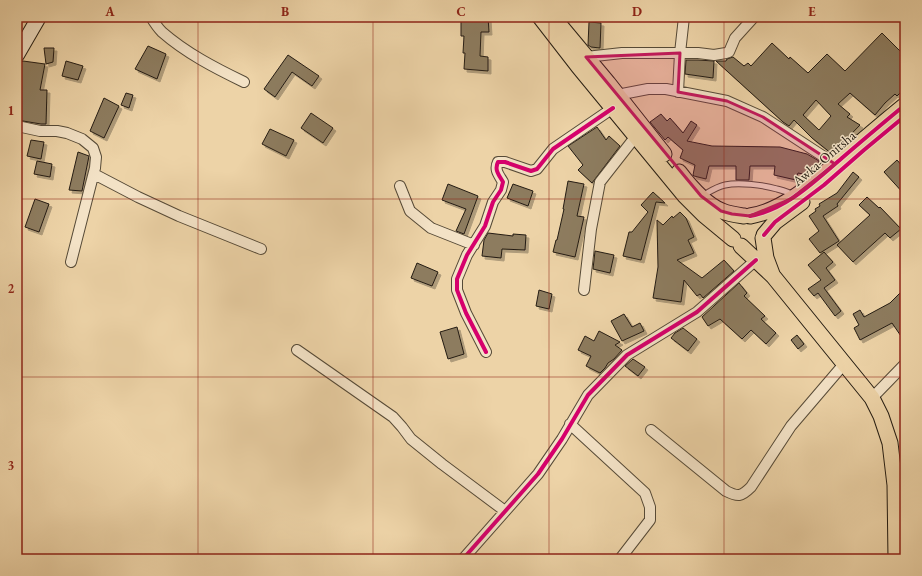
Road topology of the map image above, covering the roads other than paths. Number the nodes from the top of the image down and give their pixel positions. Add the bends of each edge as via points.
1 (39, 17) edge
2 (151, 17) edge
3 (540, 17) edge
4 (553, 17) edge
5 (684, 17) edge
6 (754, 17) edge
7 (680, 53) junction
8 (17, 55) edge
9 (586, 57) junction
10 (244, 82) dead end
11 (678, 92) junction
12 (615, 102) junction
13 (905, 104) edge
14 (905, 116) edge
15 (17, 126) edge
16 (636, 136) junction
17 (835, 164) junction
18 (94, 174) junction
19 (400, 186) dead end
20 (701, 196) junction
21 (796, 196) junction
22 (747, 216) junction
23 (764, 236) junction
24 (737, 242) junction
25 (474, 245) junction
26 (261, 249) dead end
27 (756, 260) junction
28 (71, 262) dead end
29 (773, 276) junction
30 (584, 290) dead end
31 (298, 350) dead end
32 (486, 352) dead end
33 (844, 364) junction
34 (905, 364) edge
35 (872, 398) junction
36 (570, 424) junction
37 (651, 430) dead end
38 (505, 511) junction
39 (463, 559) edge
40 (620, 559) edge
41 (896, 559) edge

1 - 8 street
2 - 10 street via 161,31 185,49 211,66
3 - 12 main road
4 - 9 main road
5 - 7 street
6 - 7 street via 735,38 729,52 714,55
7 - 9 street via 622,53
7 - 11 street
9 - 12 main road
11 - 12 street via 648,89
11 - 17 street via 727,101 763,117
12 - 16 main road
12 - 20 main road
12 - 25 street via 553,149 537,169 531,171 498,162 497,172 503,182 501,190
13 - 17 main road, Awka-Onitsha
14 - 23 main road, Awka-Onitsha via 824,185 775,222
15 - 18 street via 40,131 67,132 82,139 95,153
16 - 24 main road via 685,196
16 - 30 street via 600,182 591,229
17 - 21 main road, Awka-Onitsha
18 - 26 street via 179,216
18 - 28 street
19 - 25 street via 410,211 431,228
20 - 21 lane via 718,187 736,184 779,189
20 - 22 main road via 721,211
21 - 22 main road, Awka-Onitsha via 760,214
22 - 23 main road via 761,222
22 - 24 main road via 739,218 732,227
23 - 24 main road via 751,247 746,248
23 - 29 main road via 766,258
24 - 27 main road
25 - 32 street via 457,280 456,290
27 - 29 main road
27 - 36 street via 697,312 627,355 588,395
29 - 33 main road
31 - 38 street via 393,417 418,445
33 - 35 main road
33 - 37 street via 791,426 744,494 735,495 726,491
34 - 35 street
35 - 41 main road via 890,443 895,485
36 - 38 street via 538,474
36 - 40 street via 645,493 650,507 650,520
38 - 39 street

